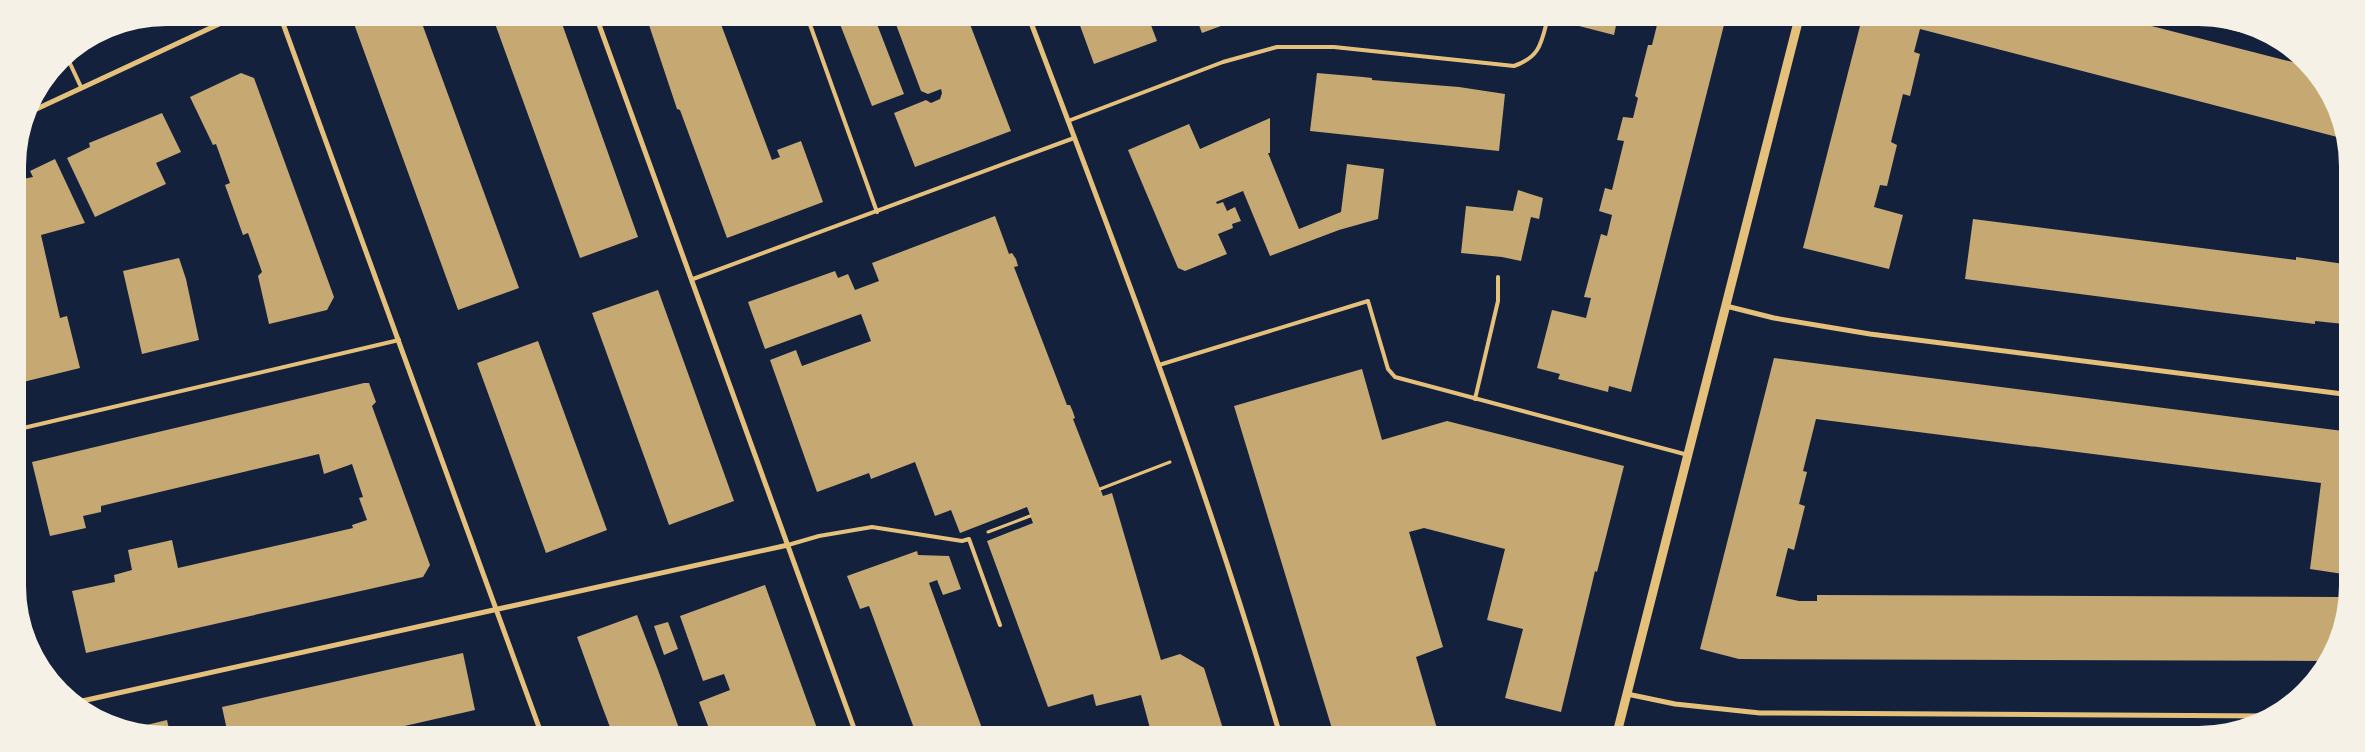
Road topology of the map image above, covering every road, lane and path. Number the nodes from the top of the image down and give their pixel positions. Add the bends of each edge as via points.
1 (215, 26) edge
2 (284, 26) edge
3 (600, 26) edge
4 (810, 26) edge
5 (1032, 26) edge
6 (1546, 26) edge
7 (1797, 26) edge
8 (70, 64) edge
9 (81, 88) junction
10 (40, 108) edge
11 (1068, 121) junction
12 (1074, 138) junction
13 (876, 212) junction
14 (1498, 277) dead end
15 (693, 279) junction
16 (1726, 306) junction
17 (399, 340) junction
18 (1159, 365) junction
19 (2339, 393) edge
20 (1475, 399) junction
21 (26, 427) edge
22 (1190, 454) junction
23 (1688, 454) junction
24 (1100, 489) dead end
25 (1030, 516) dead end
26 (969, 539) junction
27 (788, 545) junction
28 (496, 610) junction
29 (1000, 625) dead end
30 (1627, 694) junction
31 (86, 700) edge
32 (2249, 716) edge
33 (1277, 725) edge
34 (1619, 725) edge
35 (538, 726) edge
36 (853, 726) edge

1 - 9 street
2 - 17 street
3 - 15 street
4 - 13 lane
5 - 11 street
6 - 11 lane via 1533,57 1514,66 1334,47 1277,47 1222,62
7 - 16 street
8 - 9 lane
9 - 10 street
11 - 12 street
12 - 13 lane
12 - 18 street
13 - 15 lane
14 - 20 lane via 1498,302
15 - 27 street
16 - 19 street via 1774,318 1870,334
16 - 23 street
17 - 21 lane
17 - 28 street
18 - 20 lane via 1368,300 1388,369 1395,377
18 - 22 street
20 - 23 lane
22 - 24 path
22 - 33 street via 1246,619
23 - 30 street
25 - 26 path
26 - 27 lane via 962,541 872,527 818,536
26 - 29 lane
27 - 28 street
27 - 36 street
28 - 31 street
28 - 35 street
30 - 32 street via 1675,704 1760,713
30 - 34 street

